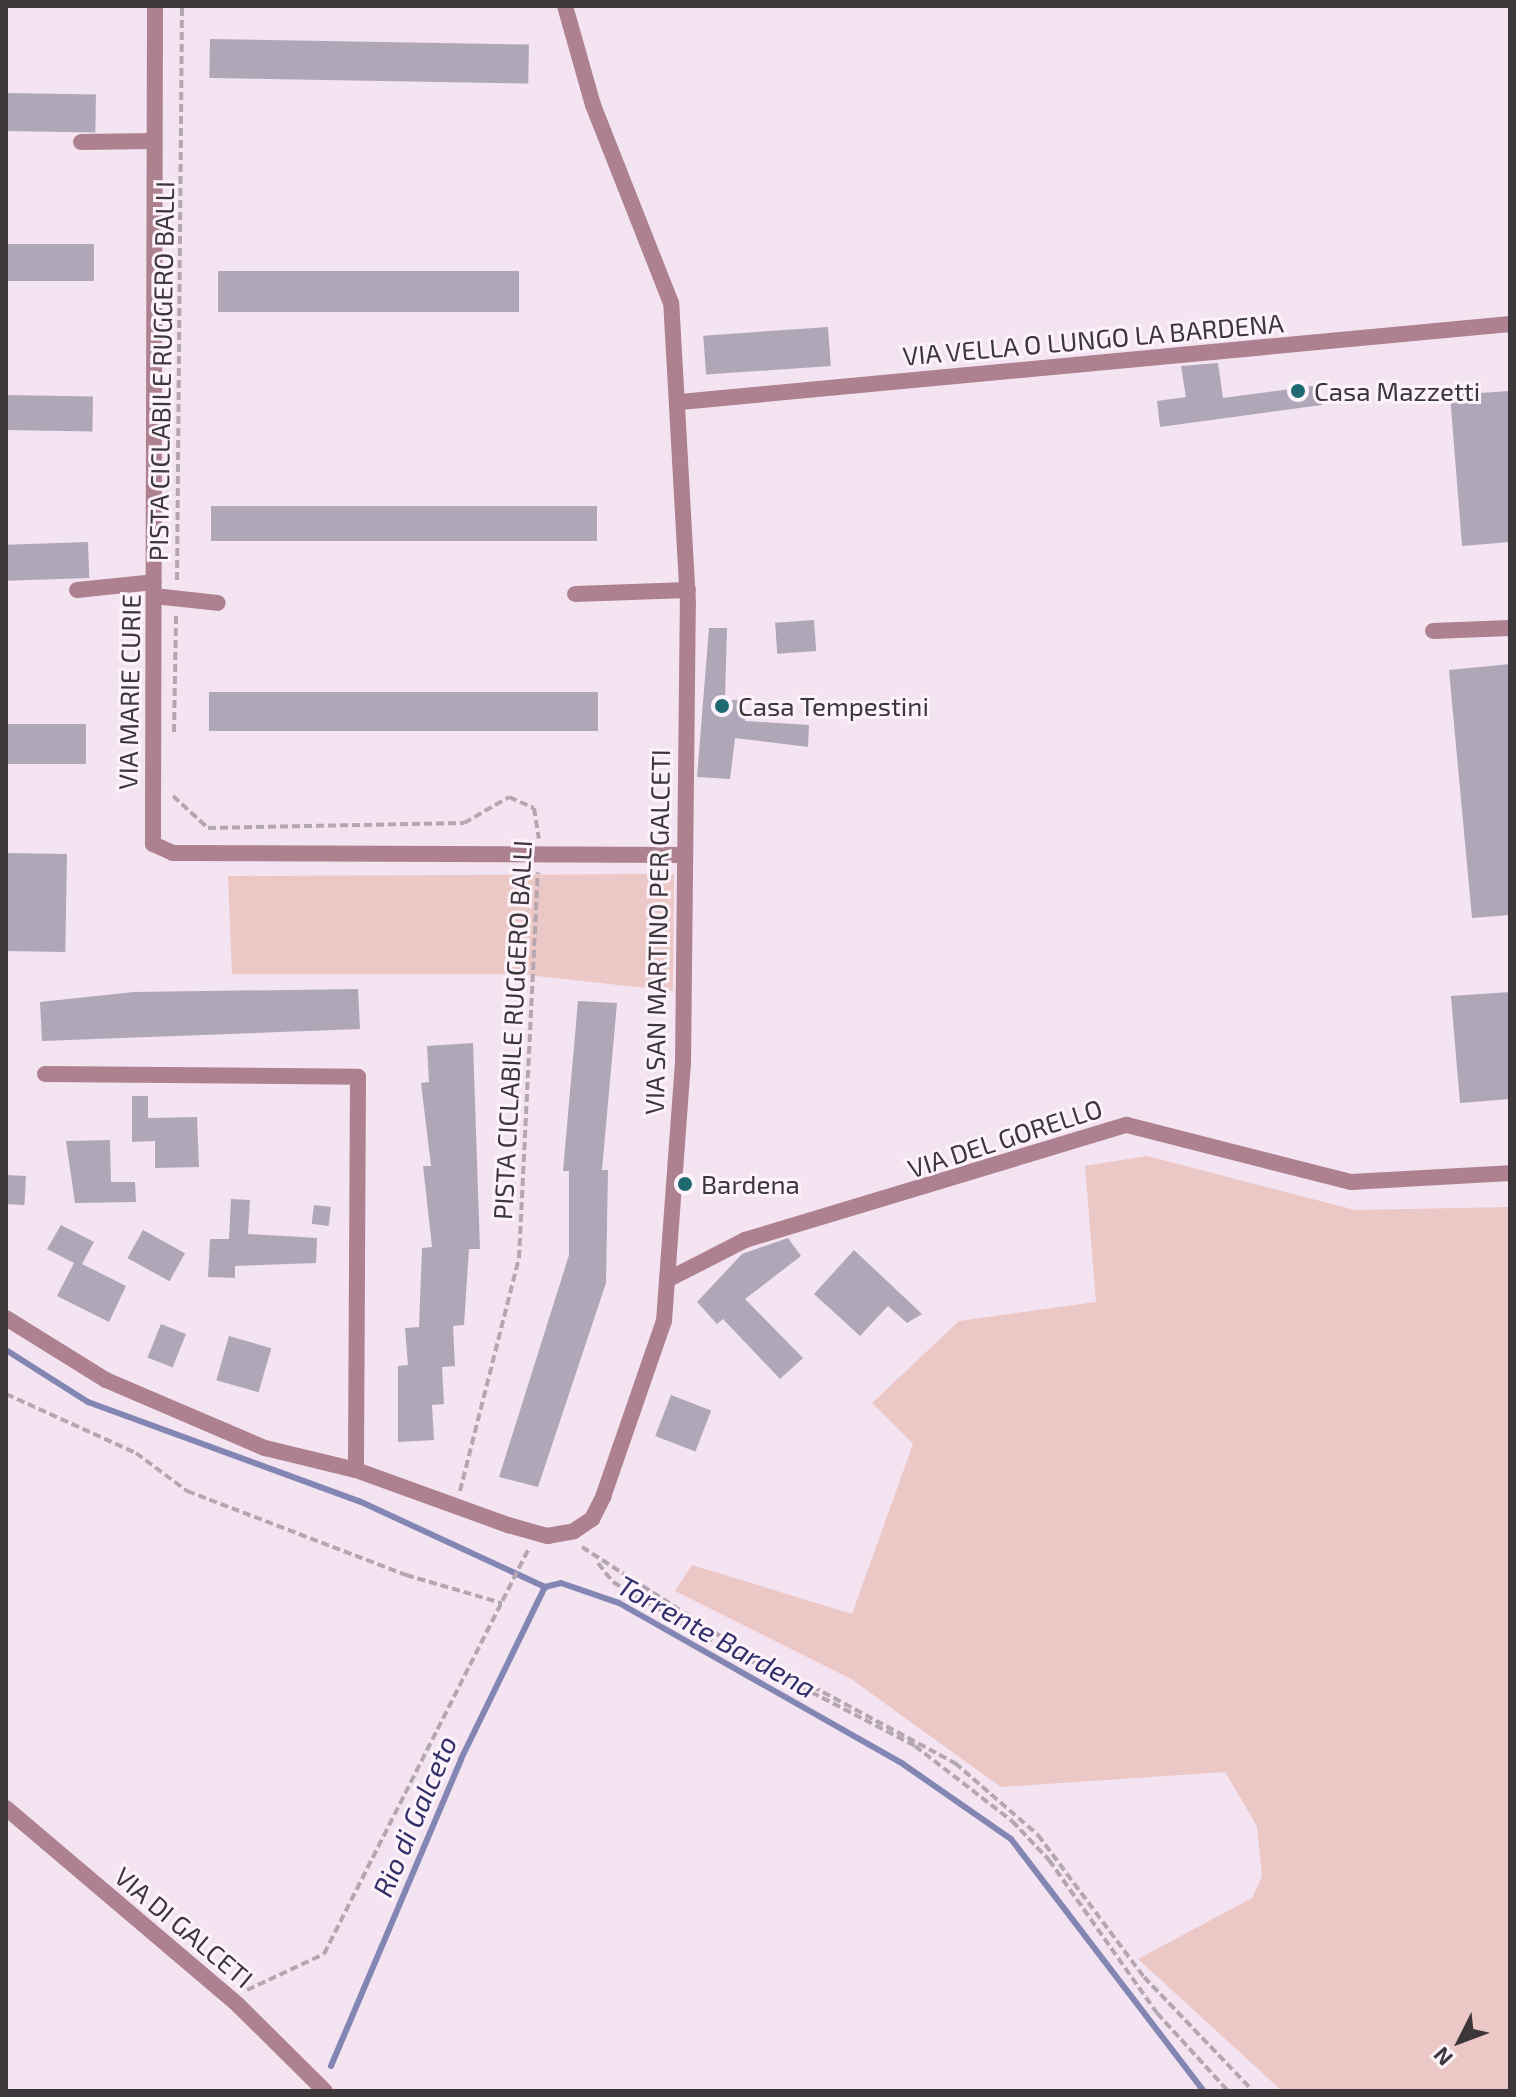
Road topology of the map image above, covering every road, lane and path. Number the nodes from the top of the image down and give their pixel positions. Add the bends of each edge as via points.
1 (155, 6) edge
2 (182, 6) edge
3 (565, 6) edge
4 (154, 141) junction
5 (81, 142) dead end
6 (1510, 324) edge
7 (680, 402) junction
8 (154, 589) junction
9 (77, 590) dead end
10 (688, 590) junction
11 (575, 594) dead end
12 (176, 598) junction
13 (218, 603) dead end
14 (1510, 628) edge
15 (1433, 631) dead end
16 (174, 736) dead end
17 (173, 782) dead end
18 (539, 854) junction
19 (683, 855) junction
20 (45, 1074) dead end
21 (1510, 1173) edge
22 (667, 1280) junction
23 (6, 1318) edge
24 (6, 1394) edge
25 (356, 1470) junction
26 (456, 1508) junction
27 (531, 1544) dead end
28 (580, 1546) dead end
29 (598, 1563) junction
30 (509, 1595) junction
31 (6, 1808) edge
32 (238, 2005) junction
33 (325, 2091) edge
34 (1228, 2091) edge
35 (1253, 2091) edge

1 - 4 street, VIA MARIE CURIE
2 - 12 path, PISTA CICLABILE RUGGERO BALLI
3 - 7 street, VIA SAN MARTINO PER GALCETI via 593,105 671,303
4 - 5 street
4 - 8 street, VIA MARIE CURIE
6 - 7 street, VIA VELLA O LUNGO LA BARDENA
7 - 10 street, VIA SAN MARTINO PER GALCETI
8 - 9 street
8 - 12 street
8 - 18 street, VIA MARIE CURIE via 151,827 157,849
10 - 11 street
10 - 19 street, VIA SAN MARTINO PER GALCETI
12 - 13 street
12 - 16 path, PISTA CICLABILE RUGGERO BALLI
14 - 15 street
17 - 18 path, PISTA CICLABILE RUGGERO BALLI via 173,797 208,828 464,823 509,797 523,799 538,822
18 - 19 street, VIA MARIE CURIE
18 - 26 path, PISTA CICLABILE RUGGERO BALLI via 519,1258
19 - 22 street, VIA SAN MARTINO PER GALCETI via 683,1065
20 - 25 street via 358,1077
21 - 22 street, VIA DEL GORELLO via 1351,1182 1127,1125 745,1240
22 - 26 street, VIA SAN MARTINO PER GALCETI via 664,1321 592,1519 547,1536
23 - 25 street, VIA SAN MARTINO PER GALCETI via 106,1380 265,1448
24 - 30 path via 136,1453 187,1491 419,1579 500,1605
25 - 26 street, VIA SAN MARTINO PER GALCETI
27 - 30 path
28 - 29 path
29 - 34 path via 613,1582 705,1637 915,1746 1012,1821 1049,1860 1157,2013
29 - 35 path via 955,1763 1038,1835 1144,1977
30 - 32 path via 324,1954 246,1991
31 - 32 street, VIA DI GALCETI
32 - 33 street, VIA DI GALCETI

